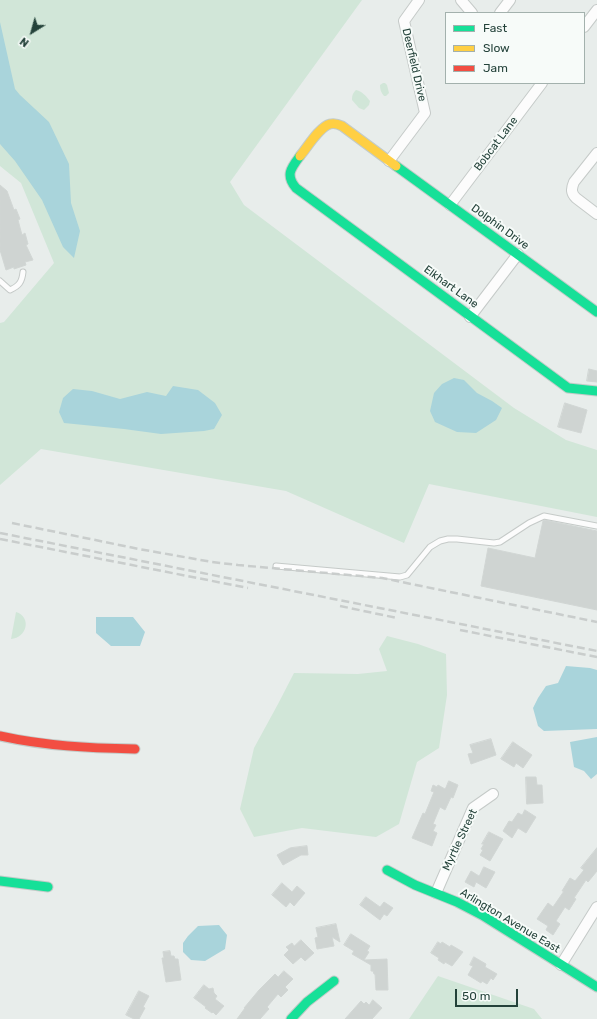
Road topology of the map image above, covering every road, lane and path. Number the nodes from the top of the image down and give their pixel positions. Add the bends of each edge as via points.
1 (419, 0) edge
2 (461, 0) edge
3 (510, 0) edge
4 (597, 10) edge
5 (471, 12) edge
6 (501, 12) edge
7 (590, 24) edge
8 (541, 84) edge
9 (597, 153) edge
10 (389, 161) junction
11 (450, 205) junction
12 (597, 214) edge
13 (518, 254) junction
14 (22, 272) dead end
15 (0, 281) edge
16 (597, 312) edge
17 (470, 316) junction
18 (597, 391) edge
19 (597, 526) edge
20 (276, 566) dead end
21 (0, 736) edge
22 (134, 748) dead end
23 (493, 794) dead end
24 (387, 870) dead end
25 (0, 881) edge
26 (48, 887) dead end
27 (436, 893) junction
28 (597, 907) edge
29 (561, 964) junction
30 (334, 981) dead end
31 (597, 987) edge
32 (291, 1019) edge

1 - 10 street, Deerfield Drive via 404,21 425,113
2 - 5 street
3 - 6 street
4 - 7 street
8 - 11 street, Bobcat Lane
9 - 12 street via 572,187 573,196
10 - 11 street, Dolphin Drive
10 - 17 street, Elkhart Lane via 342,126 331,123 321,129 292,167 289,177 296,188
11 - 13 street, Dolphin Drive
13 - 16 street, Dolphin Drive
13 - 17 street
14 - 15 lane via 22,279 10,290
17 - 18 street, Elkhart Lane via 568,388
19 - 20 lane via 544,516 500,542 457,539 440,541 430,547 407,575 400,577
21 - 22 street via 67,747
23 - 27 street, Myrtle Street via 473,808
24 - 27 street, Arlington Avenue East
25 - 26 street
27 - 29 street, Arlington Avenue East via 482,915
28 - 29 street
29 - 31 street, Arlington Avenue East
30 - 32 street

